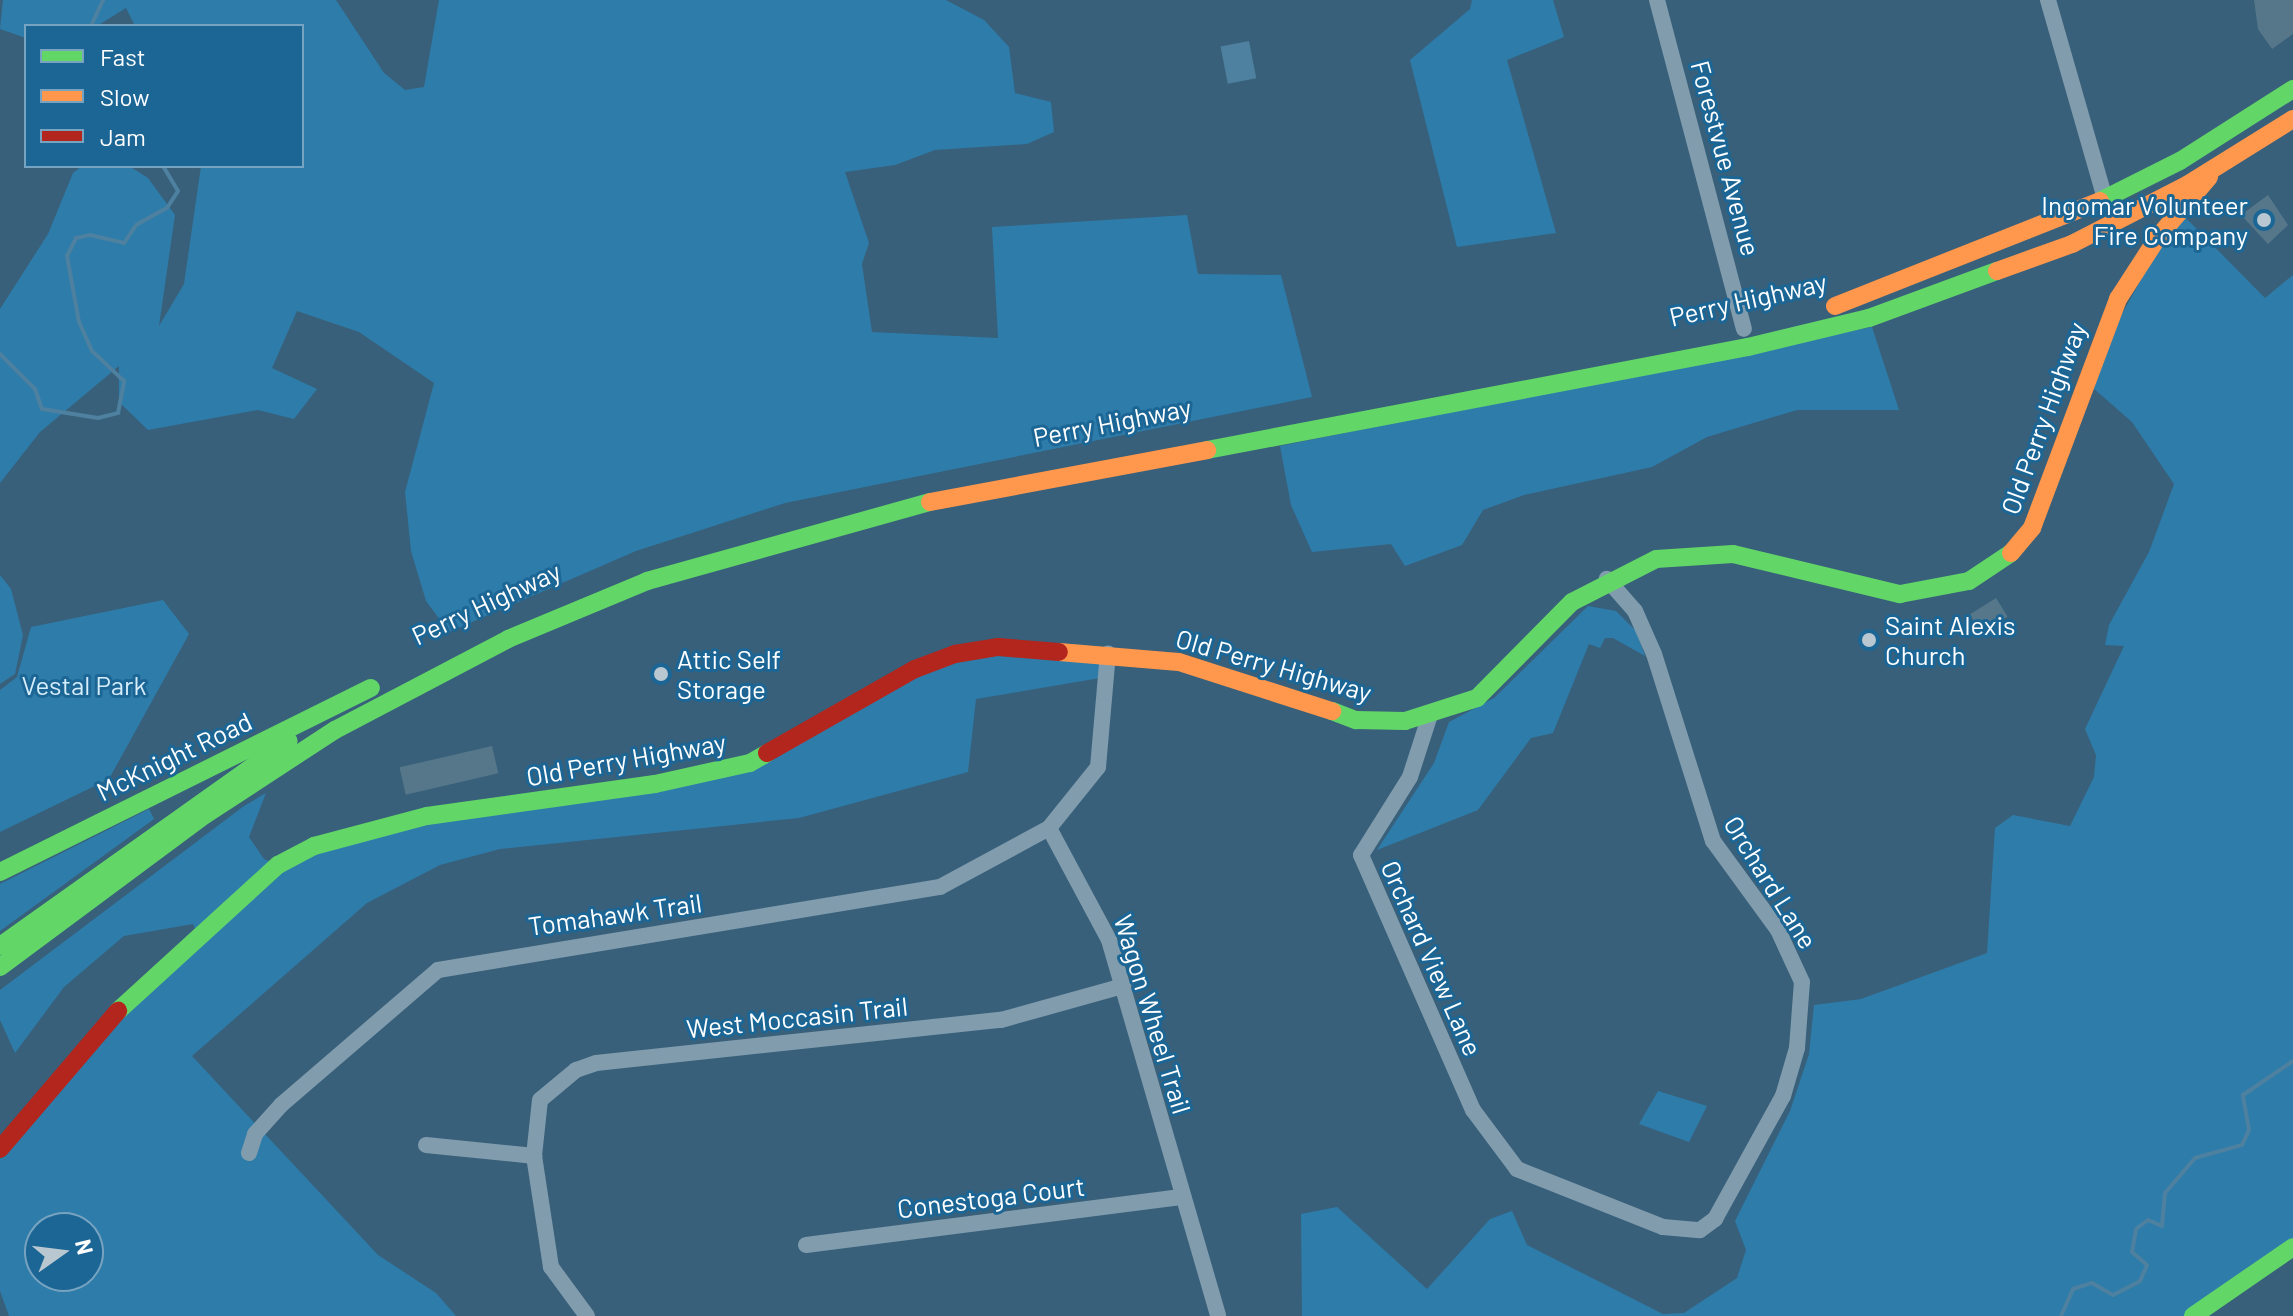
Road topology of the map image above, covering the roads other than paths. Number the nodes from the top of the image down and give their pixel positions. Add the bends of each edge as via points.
1 (1657, 0) edge
2 (2048, 0) edge
3 (2293, 89) edge
4 (2293, 119) edge
5 (2215, 141) junction
6 (2217, 168) junction
7 (2105, 200) junction
8 (2112, 224) junction
9 (1744, 329) junction
10 (889, 492) dead end
11 (689, 547) dead end
12 (1607, 579) junction
13 (1108, 653) junction
14 (372, 687) junction
15 (1429, 718) junction
16 (1049, 828) junction
17 (0, 872) edge
18 (0, 946) edge
19 (0, 967) edge
20 (1123, 986) junction
21 (426, 1145) dead end
22 (0, 1149) edge
23 (249, 1153) dead end
24 (534, 1156) junction
25 (1517, 1169) joint
26 (1181, 1197) junction
27 (806, 1245) dead end
28 (2293, 1247) edge
29 (587, 1316) edge
30 (1218, 1316) edge
31 (2193, 1316) edge

1 - 9 street, Forestvue Avenue
2 - 7 street
3 - 5 main road, Perry Highway
4 - 6 main road, Perry Highway
5 - 6 main road
5 - 7 main road, Perry Highway
6 - 8 main road, Perry Highway
6 - 12 main road, Old Perry Highway via 2124,288 2095,350 2042,508 2024,540 1994,568 1955,587 1914,594 1866,589 1733,554 1656,559
7 - 8 street
7 - 9 main road, Perry Highway via 1922,278
8 - 19 main road, Perry Highway via 1948,293 1782,339 894,509 647,581 508,639 335,730 205,815
9 - 10 main road, Perry Highway
11 - 14 main road, Perry Highway via 524,612
12 - 15 main road, Old Perry Highway via 1572,602 1486,691
12 - 25 street, Orchard Lane via 1635,611 1654,654 1713,841 1778,930 1802,982 1797,1048 1783,1096 1715,1219 1691,1232
13 - 15 main road, Old Perry Highway via 1253,681 1356,720
13 - 16 street via 1098,767
13 - 22 main road, Old Perry Highway via 998,647 955,654 915,669 750,763 655,784 427,816 314,846 278,865 125,1003
14 - 17 main road, McKnight Road
14 - 18 main road, Perry Highway
15 - 25 street, Orchard View Lane via 1410,777 1361,855 1473,1110
16 - 20 street, Wagon Wheel Trail via 1102,919
16 - 23 street, Tomahawk Trail via 940,887 438,970 281,1105 255,1134
20 - 24 street, West Moccasin Trail via 1001,1020 596,1063 553,1085 540,1100
20 - 26 street, Wagon Wheel Trail
21 - 24 street
24 - 29 street via 551,1267
26 - 27 street, Conestoga Court
26 - 30 street, Wagon Wheel Trail
28 - 31 main road

